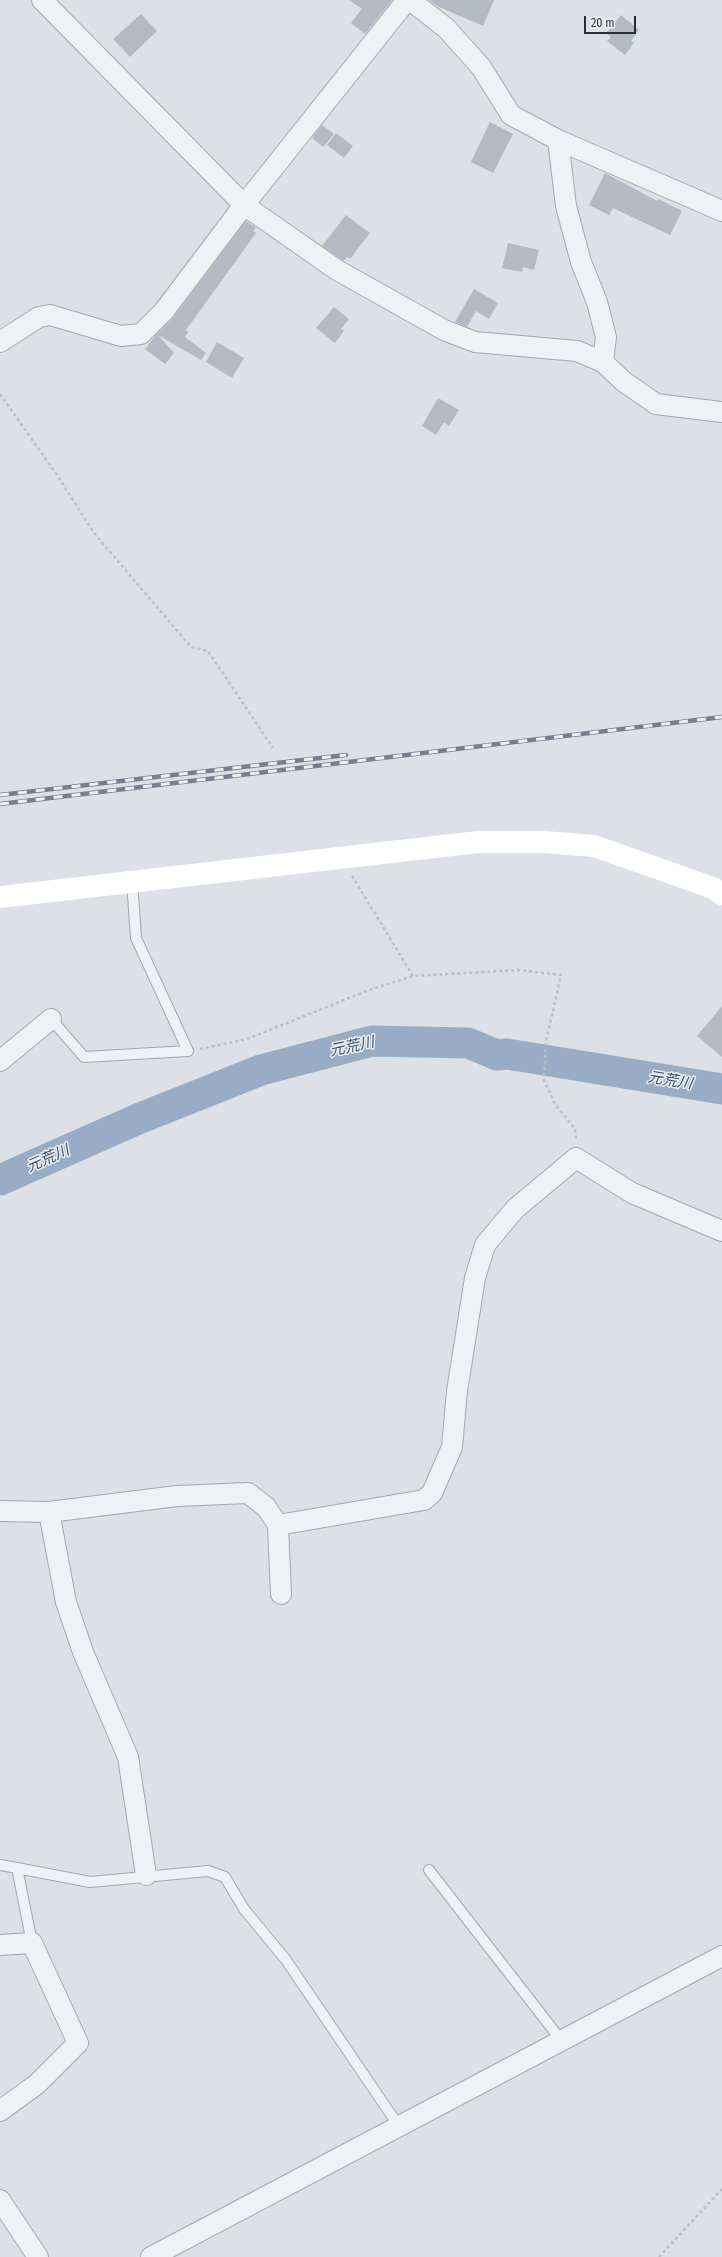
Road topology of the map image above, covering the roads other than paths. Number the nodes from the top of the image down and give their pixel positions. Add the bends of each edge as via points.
1 (42, 0) edge
2 (408, 0) edge
3 (558, 140) junction
4 (244, 205) junction
5 (722, 211) edge
6 (0, 342) edge
7 (603, 362) junction
8 (722, 412) edge
9 (132, 881) junction
10 (722, 894) edge
11 (0, 897) edge
12 (51, 1019) joint
13 (0, 1061) edge
14 (722, 1231) edge
15 (0, 1511) edge
16 (50, 1512) junction
17 (278, 1525) junction
18 (281, 1594) dead end
19 (0, 1865) edge
20 (18, 1868) junction
21 (429, 1870) dead end
22 (146, 1876) junction
23 (32, 1943) junction
24 (0, 1945) edge
25 (722, 1956) edge
26 (560, 2040) junction
27 (0, 2111) edge
28 (398, 2125) junction
29 (0, 2200) edge
30 (38, 2257) edge
31 (151, 2257) edge

1 - 4 street
2 - 3 street via 446,28 481,67 511,115
2 - 4 street
3 - 5 street
3 - 7 street via 566,206 581,262 597,302 606,337
4 - 6 street via 164,311 141,334 121,336 50,315 39,317
4 - 7 street via 337,270 444,330 475,342 577,351
7 - 8 street via 623,381 656,404
9 - 10 street via 478,842 544,842 594,846 712,888
9 - 11 street
9 - 12 lane via 136,938 188,1051 84,1057
12 - 13 street
14 - 17 street via 632,1193 576,1158 515,1209 485,1244 475,1278 457,1391 452,1447 432,1493 424,1500
15 - 16 street
16 - 17 street via 177,1496 248,1493 266,1507
16 - 22 street via 66,1602 83,1652 128,1758
17 - 18 street
19 - 20 lane
20 - 22 lane via 90,1882
20 - 23 lane
21 - 26 lane
22 - 28 lane via 208,1871 224,1877 244,1909 286,1960
23 - 24 street
23 - 27 street via 78,2043 37,2084
25 - 26 street
26 - 28 street
28 - 31 street
29 - 30 street

